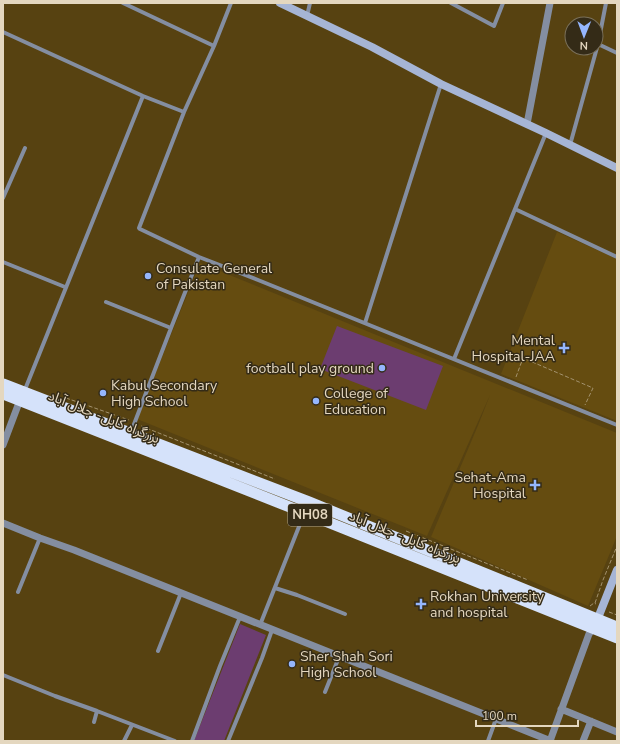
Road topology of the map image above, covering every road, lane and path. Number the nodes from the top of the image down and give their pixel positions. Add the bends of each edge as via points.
1 (123, 3) edge
2 (231, 3) edge
3 (280, 3) edge
4 (310, 3) edge
5 (451, 3) edge
6 (503, 3) edge
7 (550, 3) edge
8 (606, 3) edge
9 (307, 16) junction
10 (603, 16) edge
11 (3, 32) edge
12 (214, 46) junction
13 (604, 47) edge
14 (617, 54) edge
15 (595, 56) edge
16 (441, 84) junction
17 (143, 96) junction
18 (184, 112) junction
19 (527, 124) junction
20 (546, 133) junction
21 (570, 145) junction
22 (24, 148) dead end
23 (617, 168) edge
24 (3, 198) edge
25 (515, 209) junction
26 (617, 256) edge
27 (199, 257) junction
28 (3, 262) edge
29 (65, 287) junction
30 (106, 302) dead end
31 (365, 323) junction
32 (171, 328) junction
33 (454, 359) junction
34 (513, 383) junction
35 (3, 384) edge
36 (3, 394) edge
37 (22, 396) junction
38 (64, 398) dead end
39 (583, 412) junction
40 (134, 423) junction
41 (617, 425) edge
42 (130, 434) junction
43 (3, 445) edge
44 (307, 508) junction
45 (3, 523) edge
46 (40, 538) junction
47 (617, 546) edge
48 (617, 570) edge
49 (275, 588) junction
50 (18, 592) dead end
51 (181, 593) junction
52 (594, 603) dead end
53 (345, 614) dead end
54 (240, 617) junction
55 (596, 624) junction
56 (260, 625) junction
57 (617, 627) edge
58 (272, 630) junction
59 (617, 638) edge
60 (158, 651) dead end
61 (339, 657) junction
62 (3, 675) edge
63 (325, 692) dead end
64 (561, 709) junction
65 (97, 711) junction
66 (496, 719) junction
67 (591, 721) junction
68 (94, 722) dead end
69 (132, 725) junction
70 (617, 732) edge
71 (124, 741) edge
72 (175, 741) edge
73 (192, 741) edge
74 (228, 741) edge
75 (488, 741) edge
76 (550, 741) edge
77 (583, 741) edge

1 - 12 street
2 - 12 street
3 - 9 main road
4 - 9 street
5 - 6 street via 494,26
7 - 19 street
8 - 10 street
9 - 16 main road
11 - 17 street
12 - 18 street
13 - 14 street
15 - 21 street
16 - 19 main road
16 - 31 street
17 - 18 street
17 - 29 street
18 - 27 street via 139,228
19 - 20 main road
20 - 21 main road
20 - 25 street
21 - 23 main road
22 - 24 street
25 - 26 street
25 - 33 street
27 - 31 street
27 - 32 street
28 - 29 street
29 - 37 street
30 - 32 street
31 - 33 street
32 - 40 street
33 - 34 street
34 - 39 street
34 - 39 path via 523,358 593,388
35 - 37 highway, بزرگراه کابل- جلال آباد / NH08
36 - 37 highway, بزرگراه کابل- جلال آباد / NH08
37 - 42 highway, بزرگراه کابل- جلال آباد / NH08
37 - 43 street
37 - 44 highway, بزرگراه کابل- جلال آباد / NH08
38 - 40 path
39 - 41 street
40 - 42 street
42 - 44 highway, بزرگراه کابل- جلال آباد / NH08
44 - 49 street
44 - 55 highway, بزرگراه کابل- جلال آباد / NH08
45 - 46 street
46 - 50 street
46 - 51 street
47 - 52 path
48 - 55 main road
49 - 53 street
49 - 56 street
51 - 54 street
51 - 60 street
54 - 56 street
54 - 73 street
55 - 57 highway, بزرگراه کابل- جلال آباد / NH08
55 - 59 highway, بزرگراه کابل- جلال آباد / NH08
55 - 64 street via 589,634
56 - 58 street
58 - 61 street
58 - 74 street
61 - 63 street
61 - 66 street
62 - 65 street
64 - 67 street
64 - 76 street
65 - 68 street
65 - 69 street
66 - 75 street
66 - 76 street
67 - 70 street
67 - 77 street
69 - 71 street
69 - 72 street

